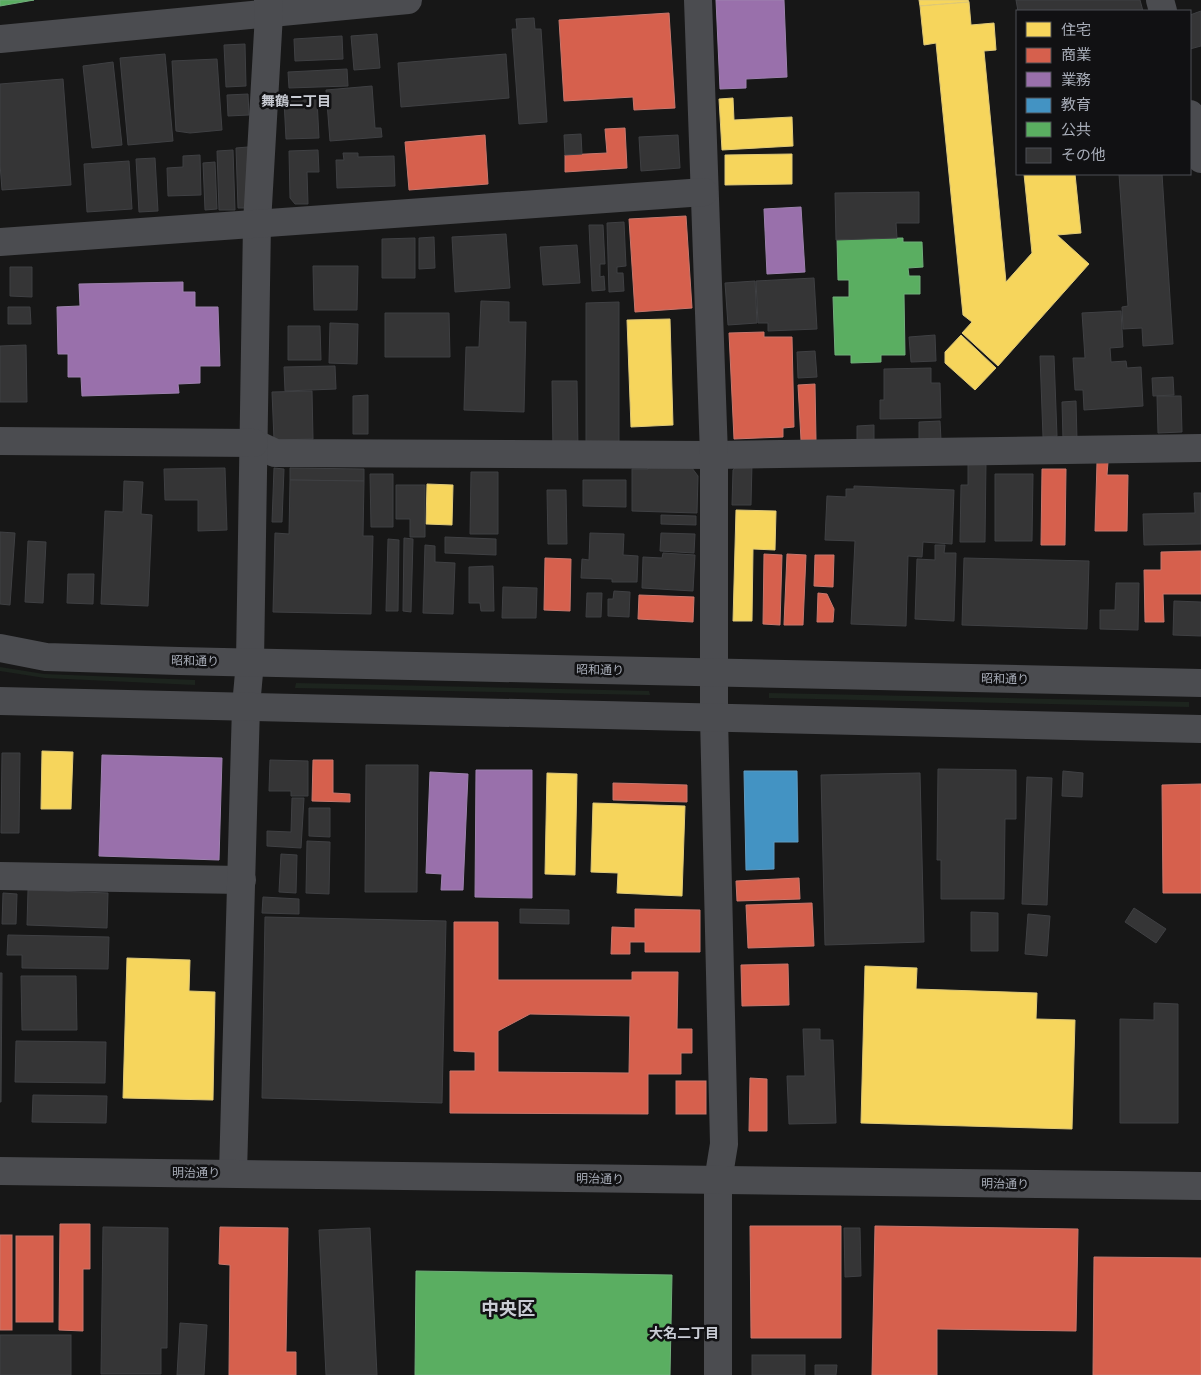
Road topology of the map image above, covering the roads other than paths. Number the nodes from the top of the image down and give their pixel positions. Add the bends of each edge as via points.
1 (408, 0) edge
2 (698, 0) edge
3 (269, 7) edge
4 (0, 39) edge
5 (1191, 118) edge
6 (1201, 159) edge
7 (704, 192) junction
8 (257, 223) junction
9 (0, 242) edge
10 (0, 442) edge
11 (254, 443) junction
12 (1201, 448) edge
13 (714, 455) junction
14 (0, 648) edge
15 (250, 662) junction
16 (714, 673) junction
17 (1201, 683) edge
18 (0, 701) edge
19 (246, 706) junction
20 (714, 717) junction
21 (1201, 729) edge
22 (0, 876) edge
23 (242, 880) junction
24 (0, 1171) edge
25 (233, 1173) junction
26 (718, 1181) junction
27 (1201, 1186) edge
28 (718, 1375) edge

1 - 3 street
2 - 7 street
3 - 4 street
3 - 8 street
5 - 6 street
7 - 8 street
7 - 13 street
8 - 9 street
8 - 11 street
10 - 11 street
11 - 13 street via 276,453
11 - 15 street
12 - 13 street
13 - 16 street
14 - 15 street, 昭和通り via 46,657
15 - 16 street, 昭和通り
15 - 19 street
16 - 17 street, 昭和通り
16 - 20 street
18 - 19 street
19 - 20 street
19 - 23 street
20 - 21 street
20 - 26 street via 724,1144
22 - 23 street
23 - 25 street
24 - 25 street, 明治通り
25 - 26 street, 明治通り
26 - 27 street, 明治通り
26 - 28 street

